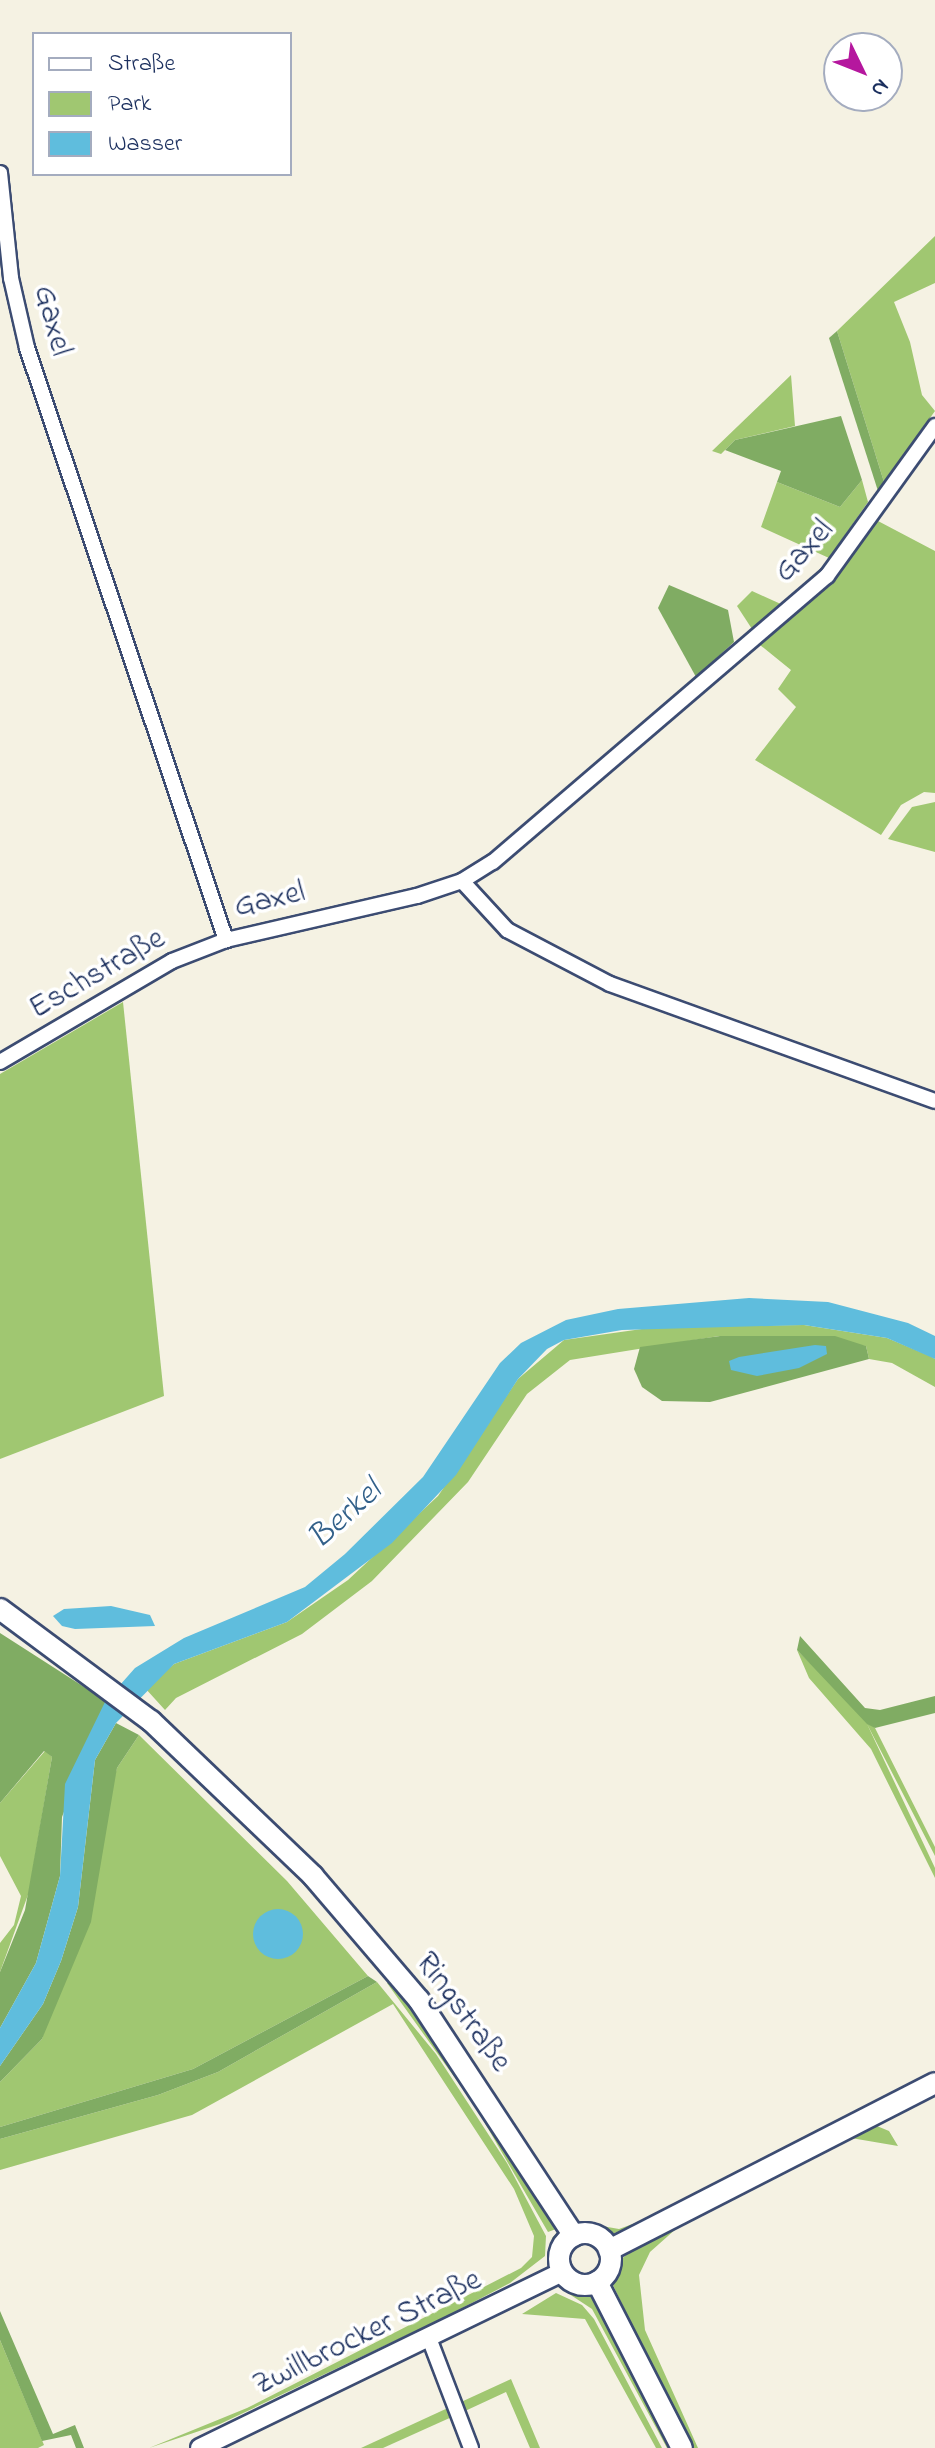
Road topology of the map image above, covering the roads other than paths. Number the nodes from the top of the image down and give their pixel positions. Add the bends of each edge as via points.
1 (0, 173) edge
2 (935, 426) edge
3 (462, 881) junction
4 (226, 940) junction
5 (0, 1062) edge
6 (935, 1101) edge
7 (0, 1609) edge
8 (935, 2083) edge
9 (574, 2236) junction
10 (609, 2250) junction
11 (563, 2272) junction
12 (597, 2282) junction
13 (429, 2338) junction
14 (200, 2448) edge
15 (471, 2448) edge
16 (682, 2448) edge

1 - 4 street, Gaxel via 11,278 27,348
2 - 3 street, Gaxel via 827,576 525,836
3 - 4 street, Gaxel
3 - 6 street via 507,930 610,984
4 - 5 street, Eschstraße via 130,982
7 - 9 main road, Ringstraße via 95,1676 246,1806 383,1956 492,2106
8 - 10 main road
9 - 10 main road via 595,2235
9 - 11 main road via 560,2256
10 - 12 main road via 610,2265
11 - 12 main road via 574,2283
11 - 13 street, Zwillbrocker Straße
12 - 16 main road
13 - 14 street, Zwillbrocker Straße
13 - 15 street

